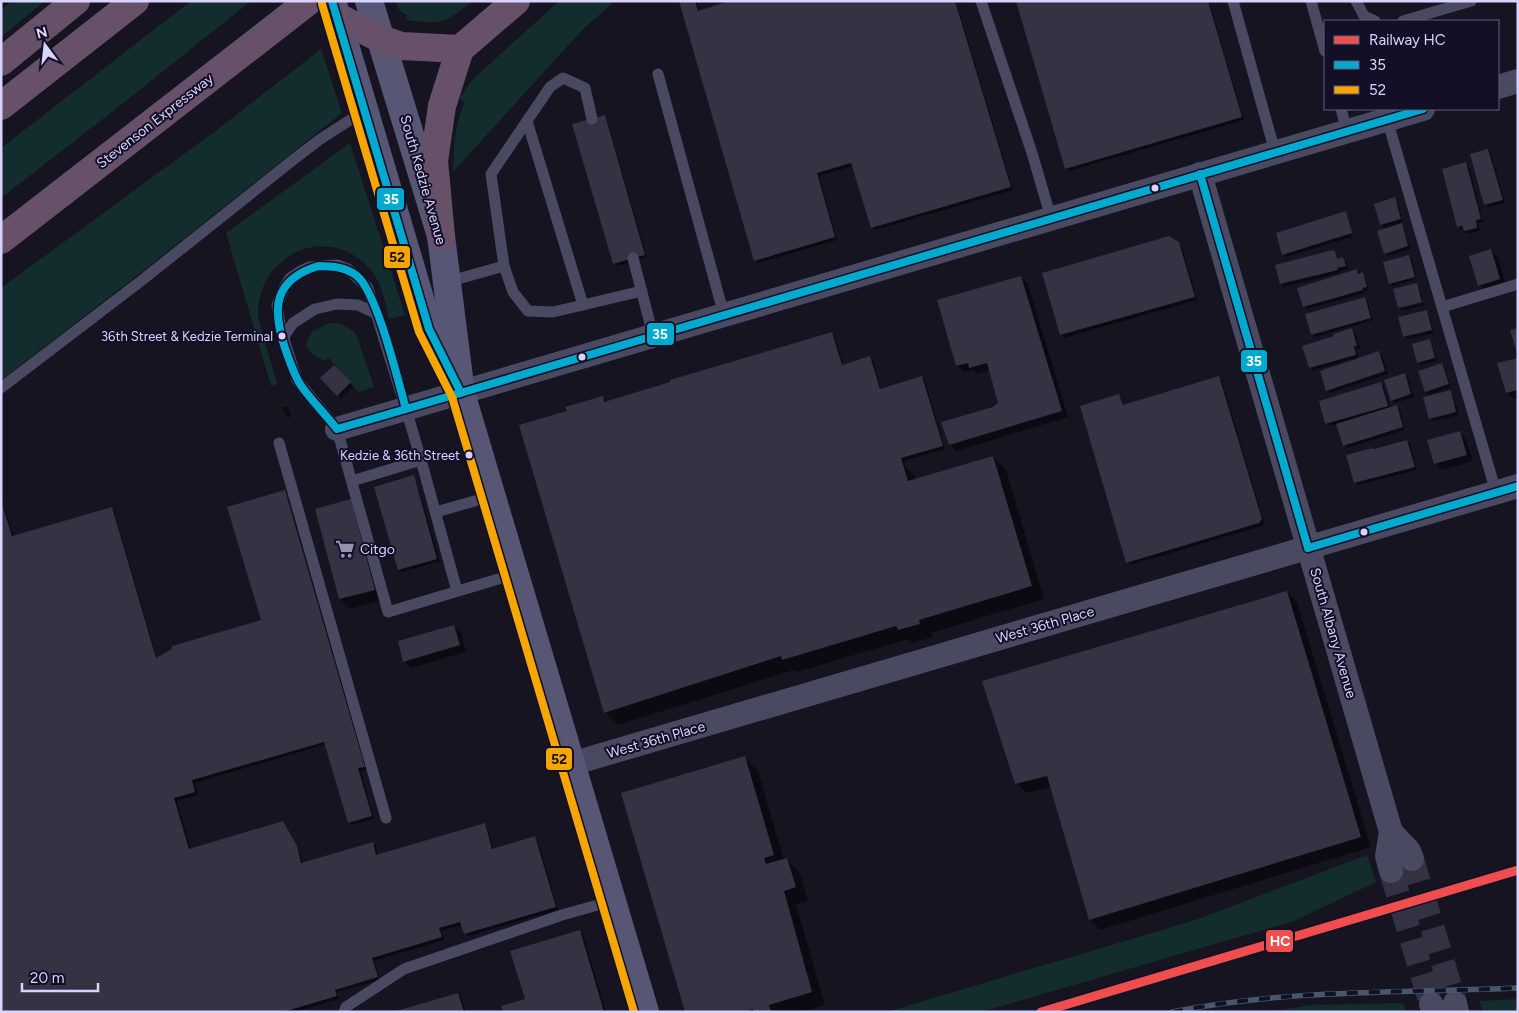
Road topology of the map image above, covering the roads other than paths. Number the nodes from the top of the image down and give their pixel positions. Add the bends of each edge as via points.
1 (76, 1) edge
2 (135, 1) edge
3 (309, 1) edge
4 (369, 1) edge
5 (516, 1) edge
6 (981, 1) edge
7 (1233, 1) edge
8 (1311, 1) edge
9 (1356, 1) edge
10 (1471, 1) edge
11 (334, 9) edge
12 (1373, 20) edge
13 (1406, 20) edge
14 (381, 39) junction
15 (1324, 47) edge
16 (460, 49) junction
17 (1, 62) edge
18 (658, 74) dead end
19 (1518, 81) edge
20 (1499, 86) edge
21 (1, 106) edge
22 (1419, 110) edge
23 (364, 111) junction
24 (592, 119) dead end
25 (1387, 119) junction
26 (1344, 120) edge
27 (527, 121) junction
28 (1275, 152) junction
29 (1200, 174) junction
30 (1051, 218) junction
31 (441, 236) junction
32 (1, 240) edge
33 (632, 258) dead end
34 (504, 266) junction
35 (447, 282) junction
36 (1518, 284) edge
37 (642, 291) junction
38 (582, 305) junction
39 (1442, 307) junction
40 (377, 314) junction
41 (724, 315) junction
42 (653, 335) junction
43 (283, 338) junction
44 (1, 388) edge
45 (461, 394) junction
46 (406, 409) junction
47 (337, 429) junction
48 (279, 443) dead end
49 (421, 460) junction
50 (352, 481) junction
51 (1507, 489) edge
52 (492, 496) junction
53 (436, 512) junction
54 (1308, 548) junction
55 (515, 574) junction
56 (457, 591) junction
57 (571, 764) junction
58 (386, 818) dead end
59 (1391, 832) junction
60 (1412, 859) tunnel mouth
61 (1391, 871) tunnel mouth
62 (612, 901) junction
63 (344, 1012) edge
64 (645, 1012) edge

1 - 17 highway
2 - 21 highway
3 - 32 highway, Stevenson Expressway
4 - 14 main road, South Kedzie Avenue
5 - 16 highway
6 - 30 lane
7 - 28 lane
8 - 15 lane
9 - 12 lane via 1364,16
10 - 13 lane
11 - 14 highway
11 - 23 main road, South Kedzie Avenue
14 - 16 highway via 401,46
14 - 31 main road, South Kedzie Avenue
16 - 31 highway via 442,106 434,161
18 - 41 lane
19 - 20 street
22 - 25 street
23 - 44 lane via 293,160
23 - 45 main road, South Kedzie Avenue via 429,329
24 - 27 lane via 585,88 563,78 550,87
25 - 26 street
25 - 39 lane
26 - 28 street
27 - 34 lane via 491,174
27 - 38 lane
28 - 29 street
29 - 30 street
29 - 54 street, South Albany Avenue
30 - 41 street
31 - 35 main road, South Kedzie Avenue
33 - 37 lane
34 - 35 lane
34 - 38 lane via 513,292 528,311 553,312
35 - 45 main road, South Kedzie Avenue
36 - 39 lane
37 - 38 lane
37 - 42 lane
39 - 51 lane
40 - 43 lane via 358,305 337,304 315,309 293,322
40 - 43 lane via 368,288 348,269 337,265 309,267 290,278 277,305
40 - 46 lane
41 - 42 street
42 - 45 street
43 - 47 lane via 297,380
45 - 46 street
45 - 52 main road, South Kedzie Avenue
46 - 47 street
46 - 49 lane
47 - 50 lane
48 - 58 lane
49 - 50 lane
49 - 53 lane
50 - 56 lane via 388,612
51 - 54 street, West 36th Place
52 - 53 lane
52 - 55 main road, South Kedzie Avenue
53 - 56 lane
54 - 57 street, West 36th Place
54 - 59 street, South Albany Avenue
55 - 56 lane
55 - 57 main road, South Kedzie Avenue
57 - 62 main road, South Kedzie Avenue
59 - 60 street, South Albany Avenue via 1409,851
59 - 61 street, South Albany Avenue via 1387,856
62 - 63 lane via 404,969 346,1007
62 - 64 main road, South Kedzie Avenue

